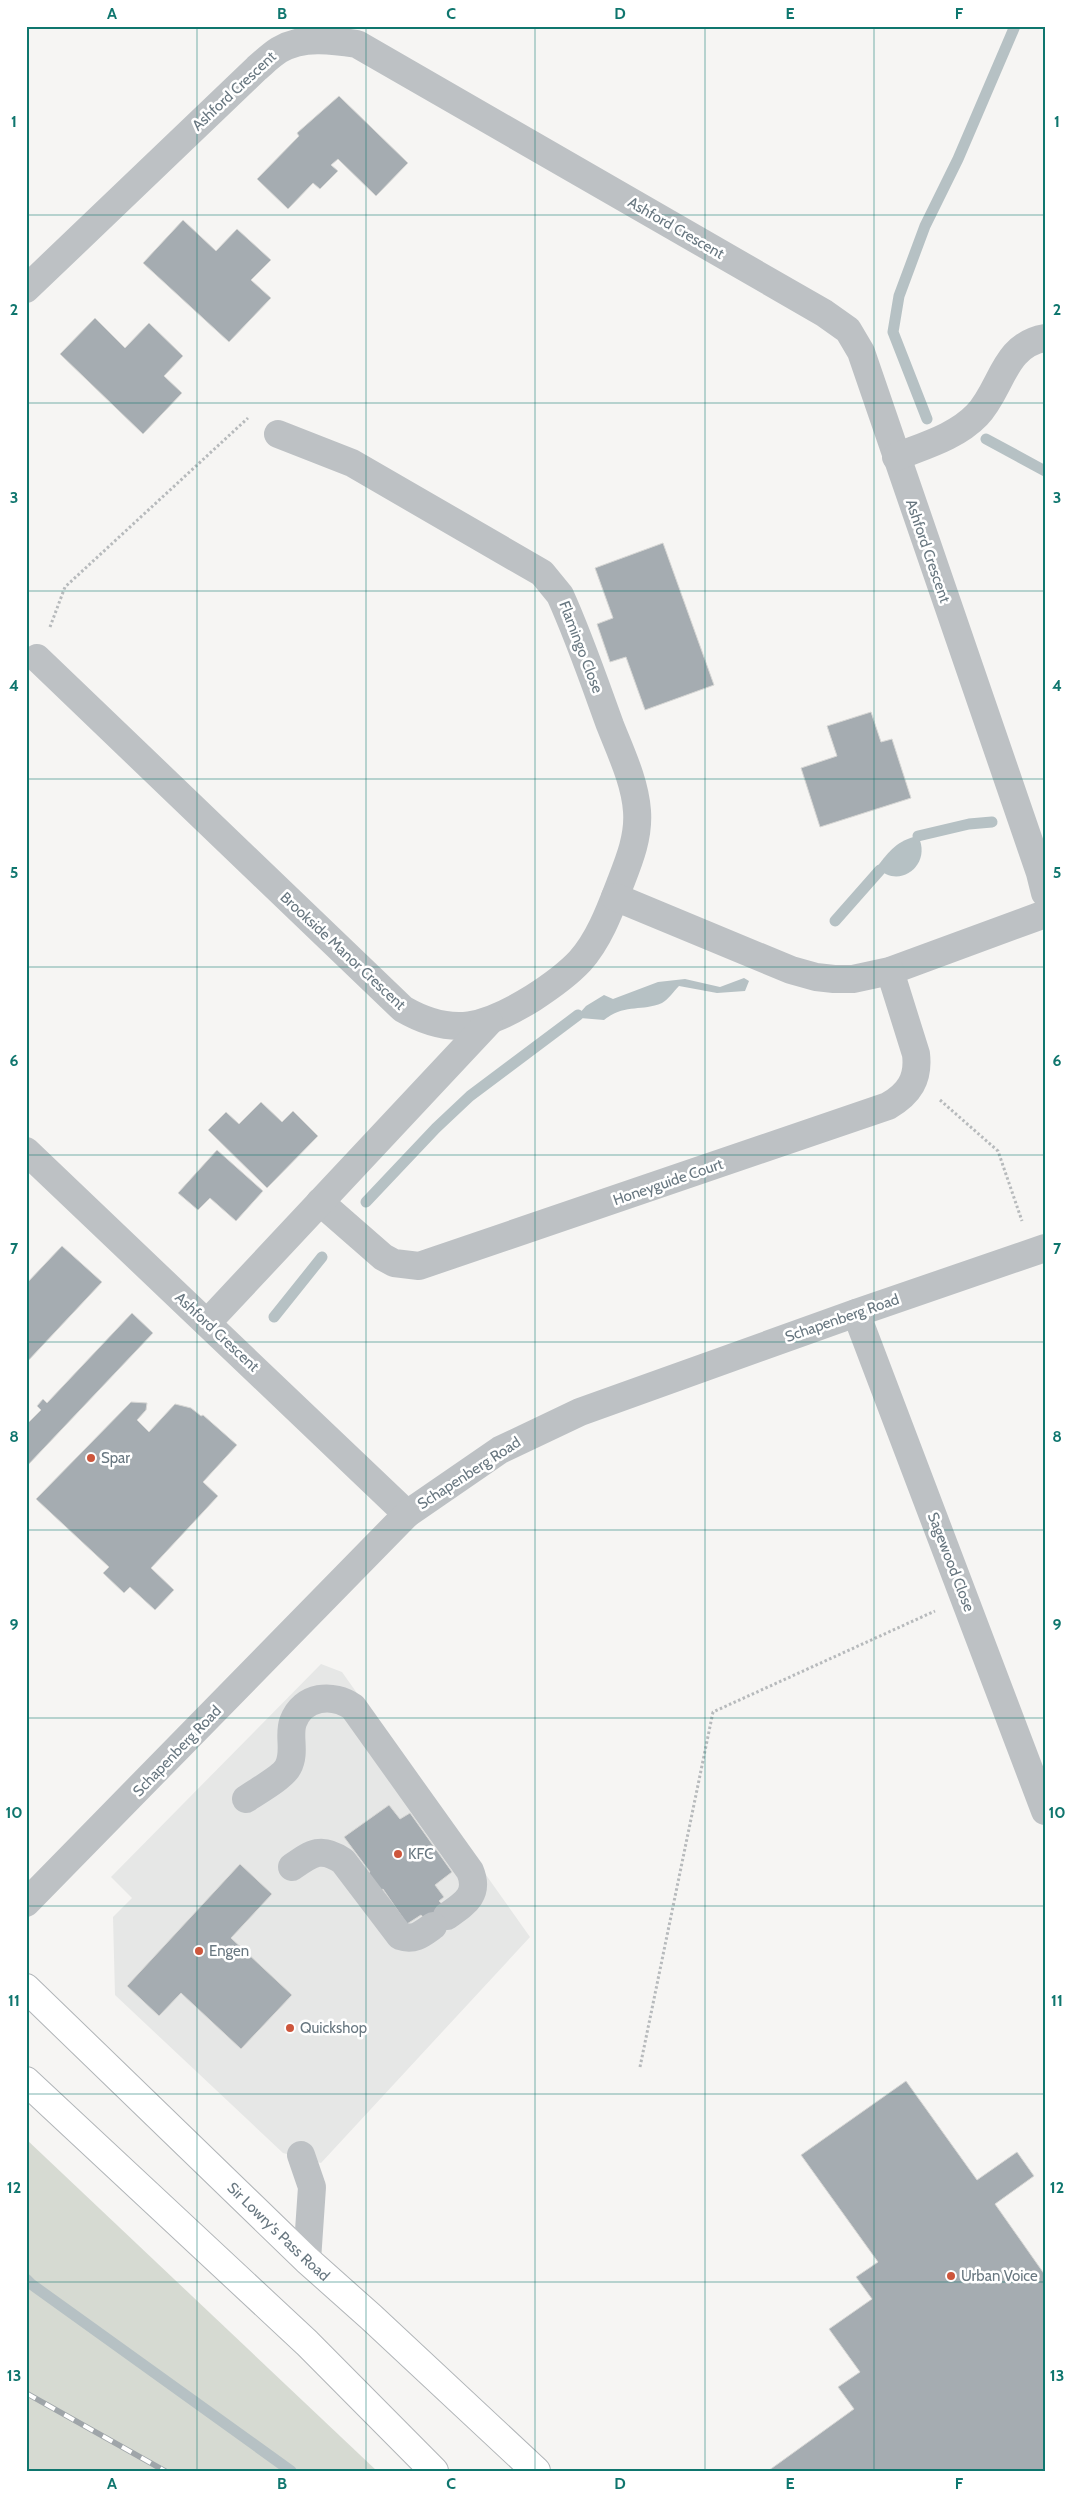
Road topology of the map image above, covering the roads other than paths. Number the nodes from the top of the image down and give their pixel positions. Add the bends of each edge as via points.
1 (26, 289) edge
2 (1045, 338) edge
3 (278, 434) road end
4 (896, 457) junction
5 (37, 658) road end
6 (1045, 893) edge
7 (615, 897) junction
8 (1045, 914) edge
9 (890, 971) junction
10 (489, 1022) junction
11 (26, 1150) edge
12 (320, 1202) junction
13 (1039, 1250) edge
14 (856, 1312) junction
15 (207, 1323) junction
16 (407, 1514) junction
17 (246, 1799) dead end
18 (1045, 1811) edge
19 (292, 1867) dead end
20 (26, 1903) edge
21 (26, 1988) edge
22 (26, 2081) edge
23 (301, 2155) dead end
24 (307, 2260) junction
25 (434, 2471) edge
26 (536, 2471) edge

1 - 4 street, Ashford Crescent via 279,49 304,41 329,39 357,44 824,313 848,330 861,352
2 - 4 street via 1019,348 978,414 958,431
3 - 7 street, Flamingo Close via 352,462 542,573 560,595 630,778 637,810 637,831
4 - 6 street, Ashford Crescent
5 - 10 street, Brookside Manor Crescent via 403,1009 418,1018 452,1025
7 - 9 street via 791,970 816,977 853,979
7 - 10 street, Brookside Manor Crescent via 594,941 580,961 557,982
8 - 9 street
9 - 12 street, Honeyguide Court via 916,1054 915,1078 900,1099 888,1106 419,1266 394,1263 383,1257
10 - 12 street
11 - 15 street, Ashford Crescent
12 - 15 street
13 - 14 street, Schapenberg Road
14 - 16 street, Schapenberg Road via 552,1424 475,1466
14 - 18 street, Sagewood Close
15 - 16 street, Ashford Crescent
16 - 20 street, Schapenberg Road
17 - 19 street via 287,1770 292,1753 293,1722 300,1710 321,1698 344,1701 354,1707 470,1871 473,1893 469,1900 419,1936 406,1938 400,1936 343,1861 334,1854 312,1854
21 - 24 main road, Sir Lowry's Pass Road
22 - 25 main road via 307,2343
23 - 24 street via 312,2186
24 - 26 main road, Sir Lowry's Pass Road

